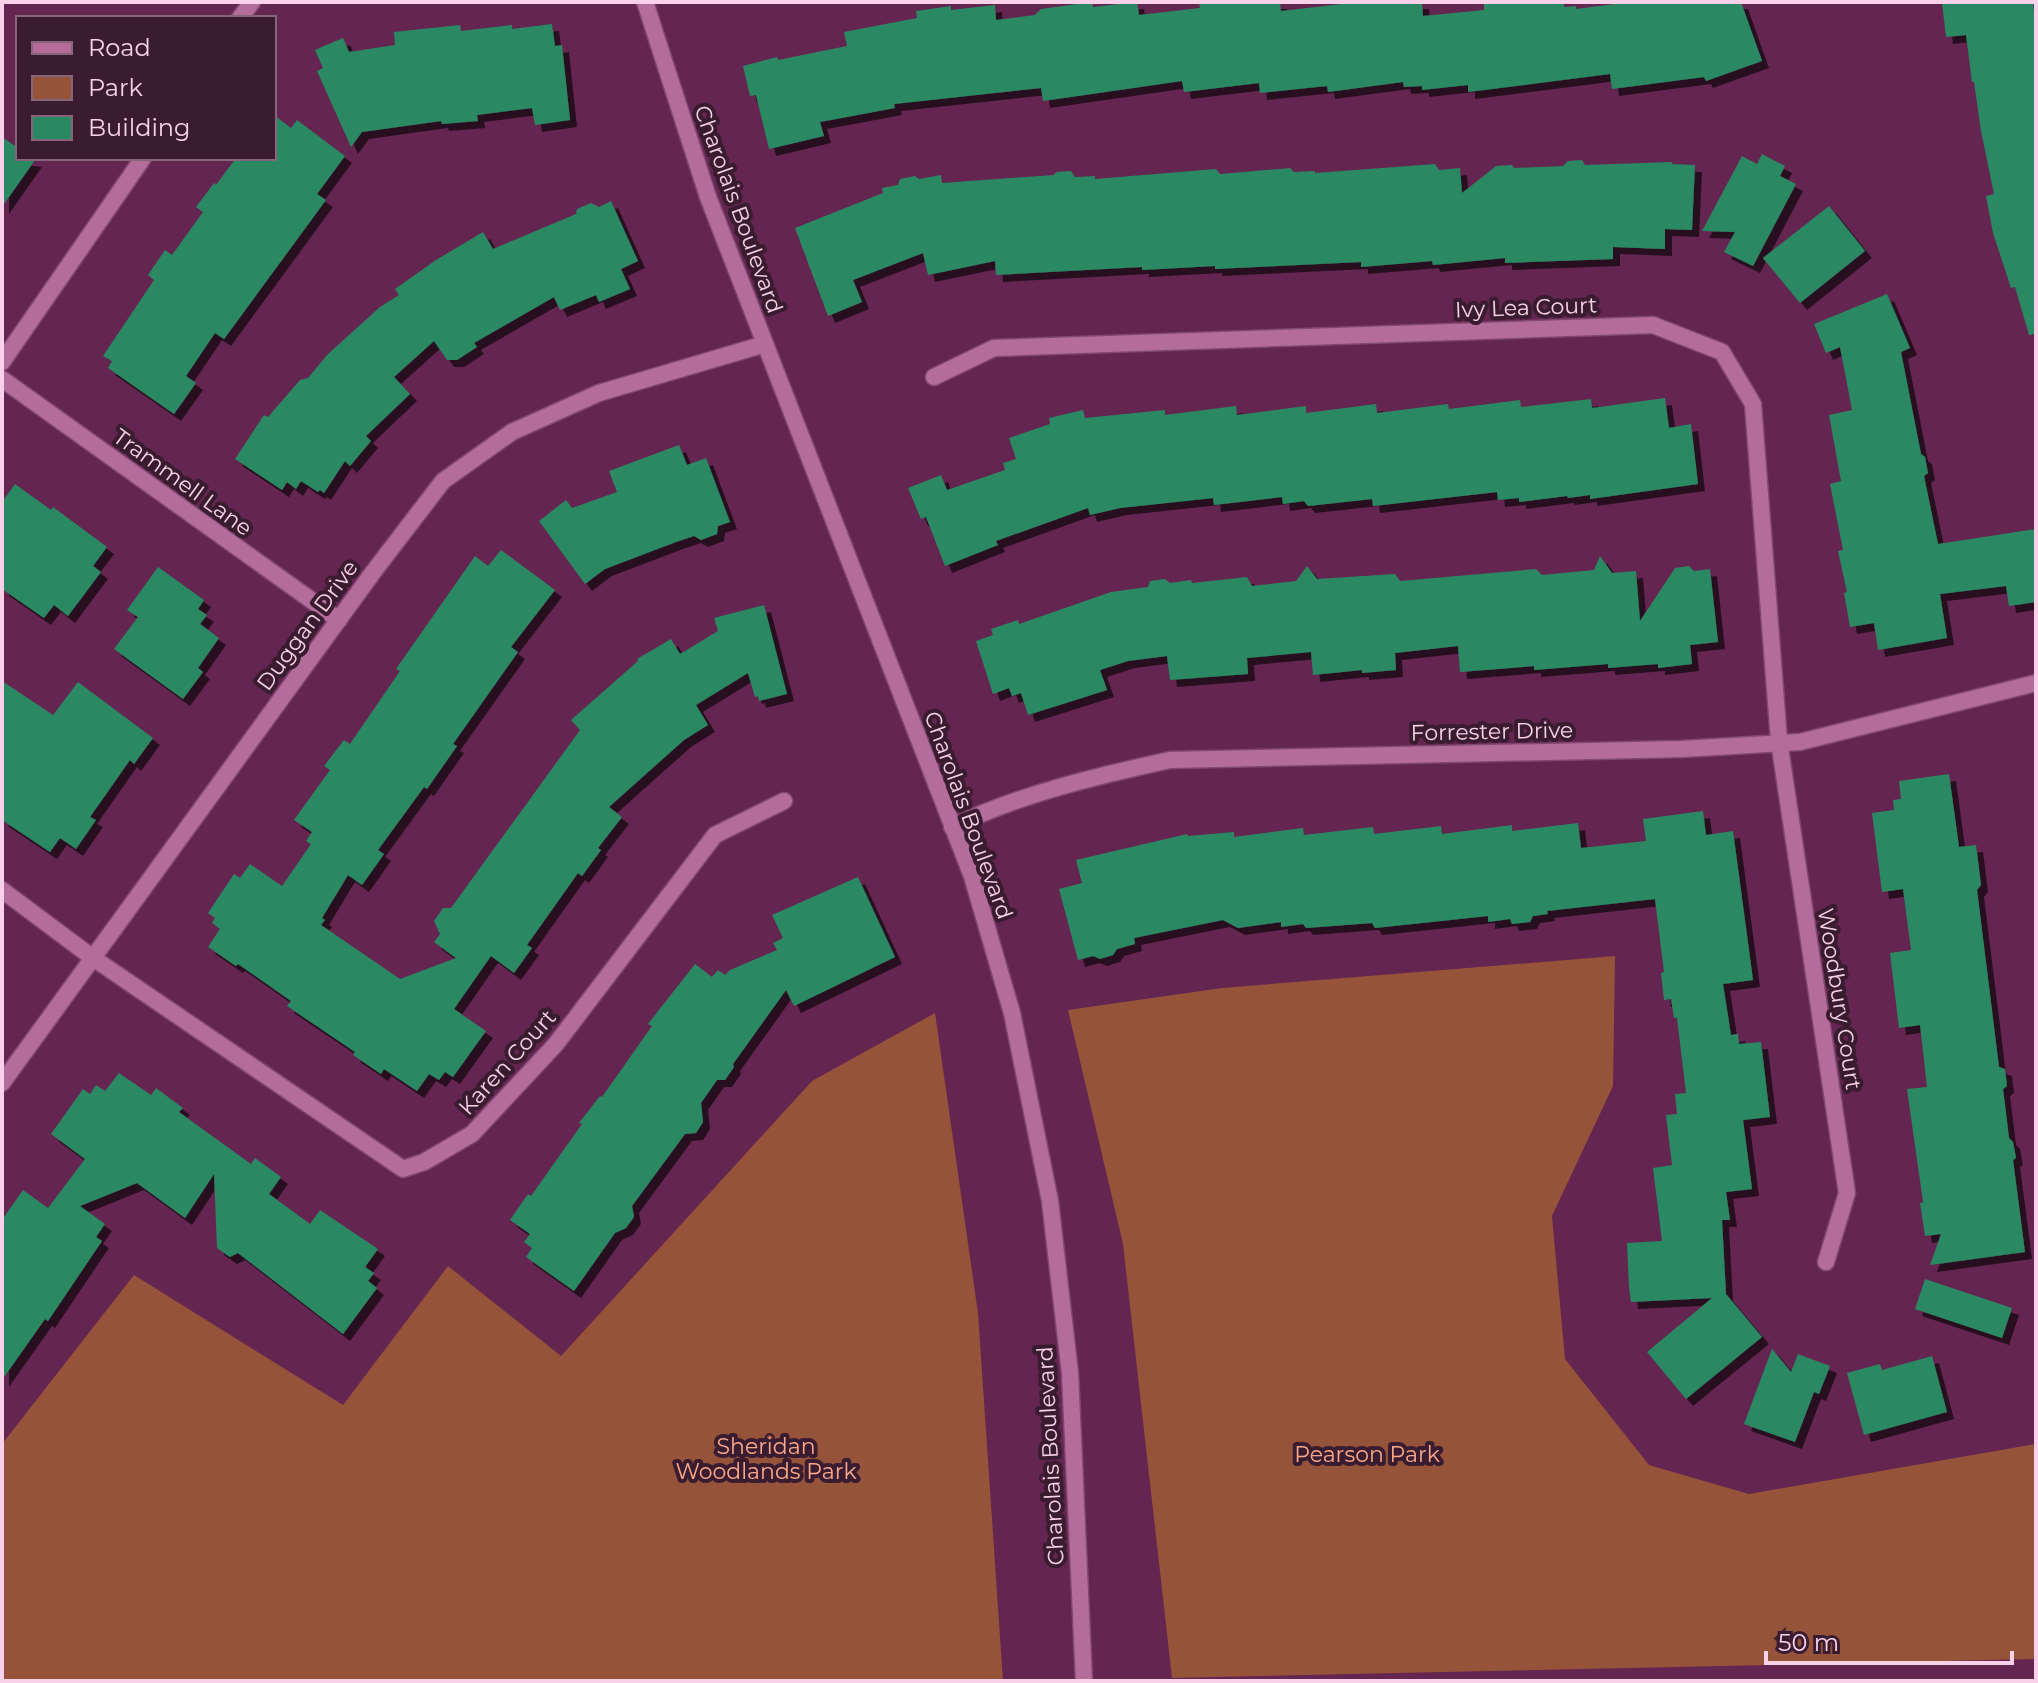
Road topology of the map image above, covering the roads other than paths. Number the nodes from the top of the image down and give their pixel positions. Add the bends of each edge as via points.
1 (645, 2) edge
2 (142, 160) edge
3 (765, 344) junction
4 (2, 362) edge
5 (934, 377) dead end
6 (2, 379) edge
7 (339, 620) junction
8 (2036, 683) edge
9 (1779, 741) junction
10 (784, 801) dead end
11 (952, 827) junction
12 (2, 890) edge
13 (93, 958) junction
14 (2, 1083) edge
15 (1826, 1262) dead end
16 (1084, 1681) edge

1 - 3 street, Charolais Boulevard via 708,197
2 - 4 street
3 - 7 street, Duggan Drive via 599,393 512,432 443,481
3 - 11 street, Charolais Boulevard
5 - 9 street, Ivy Lea Court via 994,348 1653,325 1722,352 1753,404
6 - 7 street, Trammell Lane
7 - 13 street, Duggan Drive
8 - 9 street, Forrester Drive via 1800,742
9 - 11 street, Forrester Drive via 1681,749 1170,760 1090,778
9 - 15 street, Woodbury Court via 1847,1193
10 - 13 street, Karen Court via 715,835 556,1044 483,1123 436,1155 403,1169
11 - 16 street, Charolais Boulevard via 1012,1013 1050,1201 1070,1373
12 - 13 street
13 - 14 street, Duggan Drive

